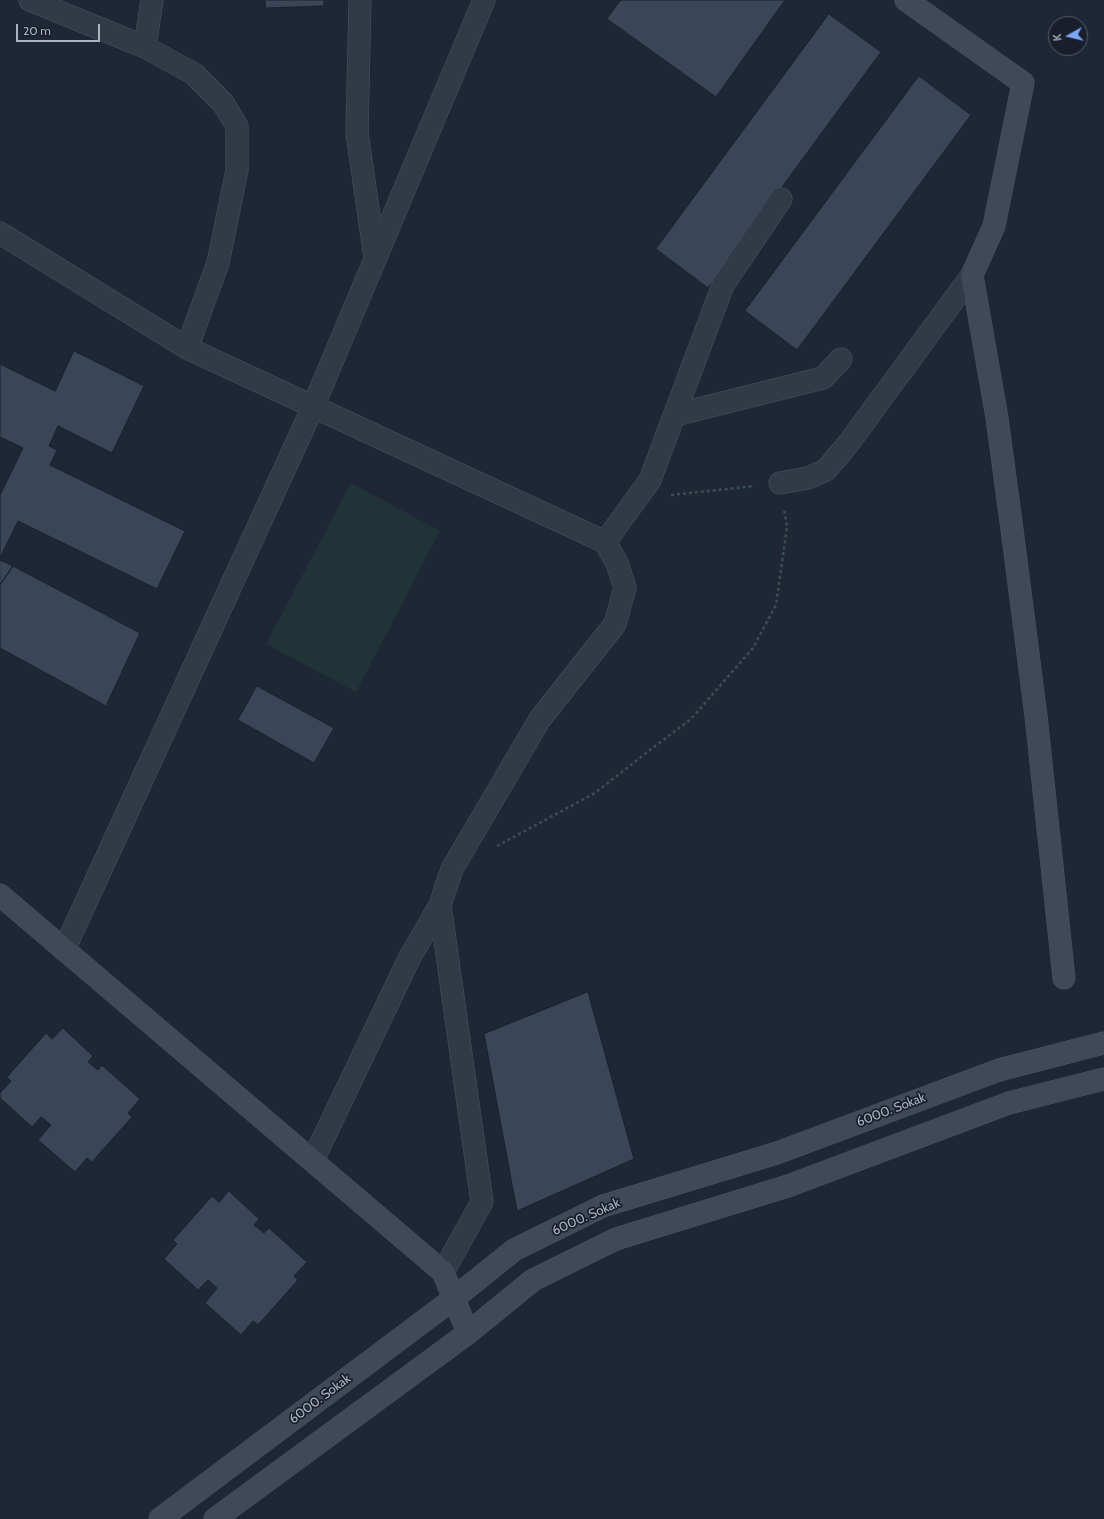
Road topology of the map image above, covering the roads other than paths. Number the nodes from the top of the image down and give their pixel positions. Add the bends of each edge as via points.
1 (30, 0) edge
2 (152, 0) edge
3 (360, 0) edge
4 (484, 0) edge
5 (906, 0) edge
6 (145, 47) junction
7 (781, 199) dead end
8 (0, 233) edge
9 (375, 259) junction
10 (972, 275) junction
11 (187, 348) junction
12 (841, 359) dead end
13 (313, 406) junction
14 (675, 415) junction
15 (780, 483) road end
16 (605, 542) junction
17 (0, 895) edge
18 (440, 905) junction
19 (64, 950) junction
20 (1064, 978) dead end
21 (1104, 1042) edge
22 (1104, 1079) edge
23 (313, 1160) junction
24 (443, 1272) junction
25 (453, 1299) junction
26 (468, 1333) junction
27 (160, 1519) edge
28 (215, 1519) edge

1 - 6 street
2 - 6 street
3 - 9 street via 357,133
4 - 9 street
5 - 10 street via 1023,83 994,226
6 - 11 street via 194,74 223,103 237,126 237,170 218,263
7 - 14 street via 723,285
8 - 11 street
9 - 13 street
10 - 15 street via 848,444 826,470 808,478
10 - 20 street via 997,418 1013,537 1036,716
11 - 13 street
12 - 14 street via 823,378
13 - 16 street
13 - 19 street
14 - 16 street via 650,480
16 - 18 street via 617,563 625,588 614,624 540,719 452,869
17 - 19 street
18 - 23 street via 410,959
18 - 24 street via 482,1202
19 - 23 street
21 - 25 street, 6000. Sokak via 999,1070 776,1153 603,1206 514,1250
22 - 26 street via 1010,1103 788,1186 616,1239 533,1280
23 - 24 street
24 - 25 street
25 - 26 street
25 - 27 street, 6000. Sokak
26 - 28 street

